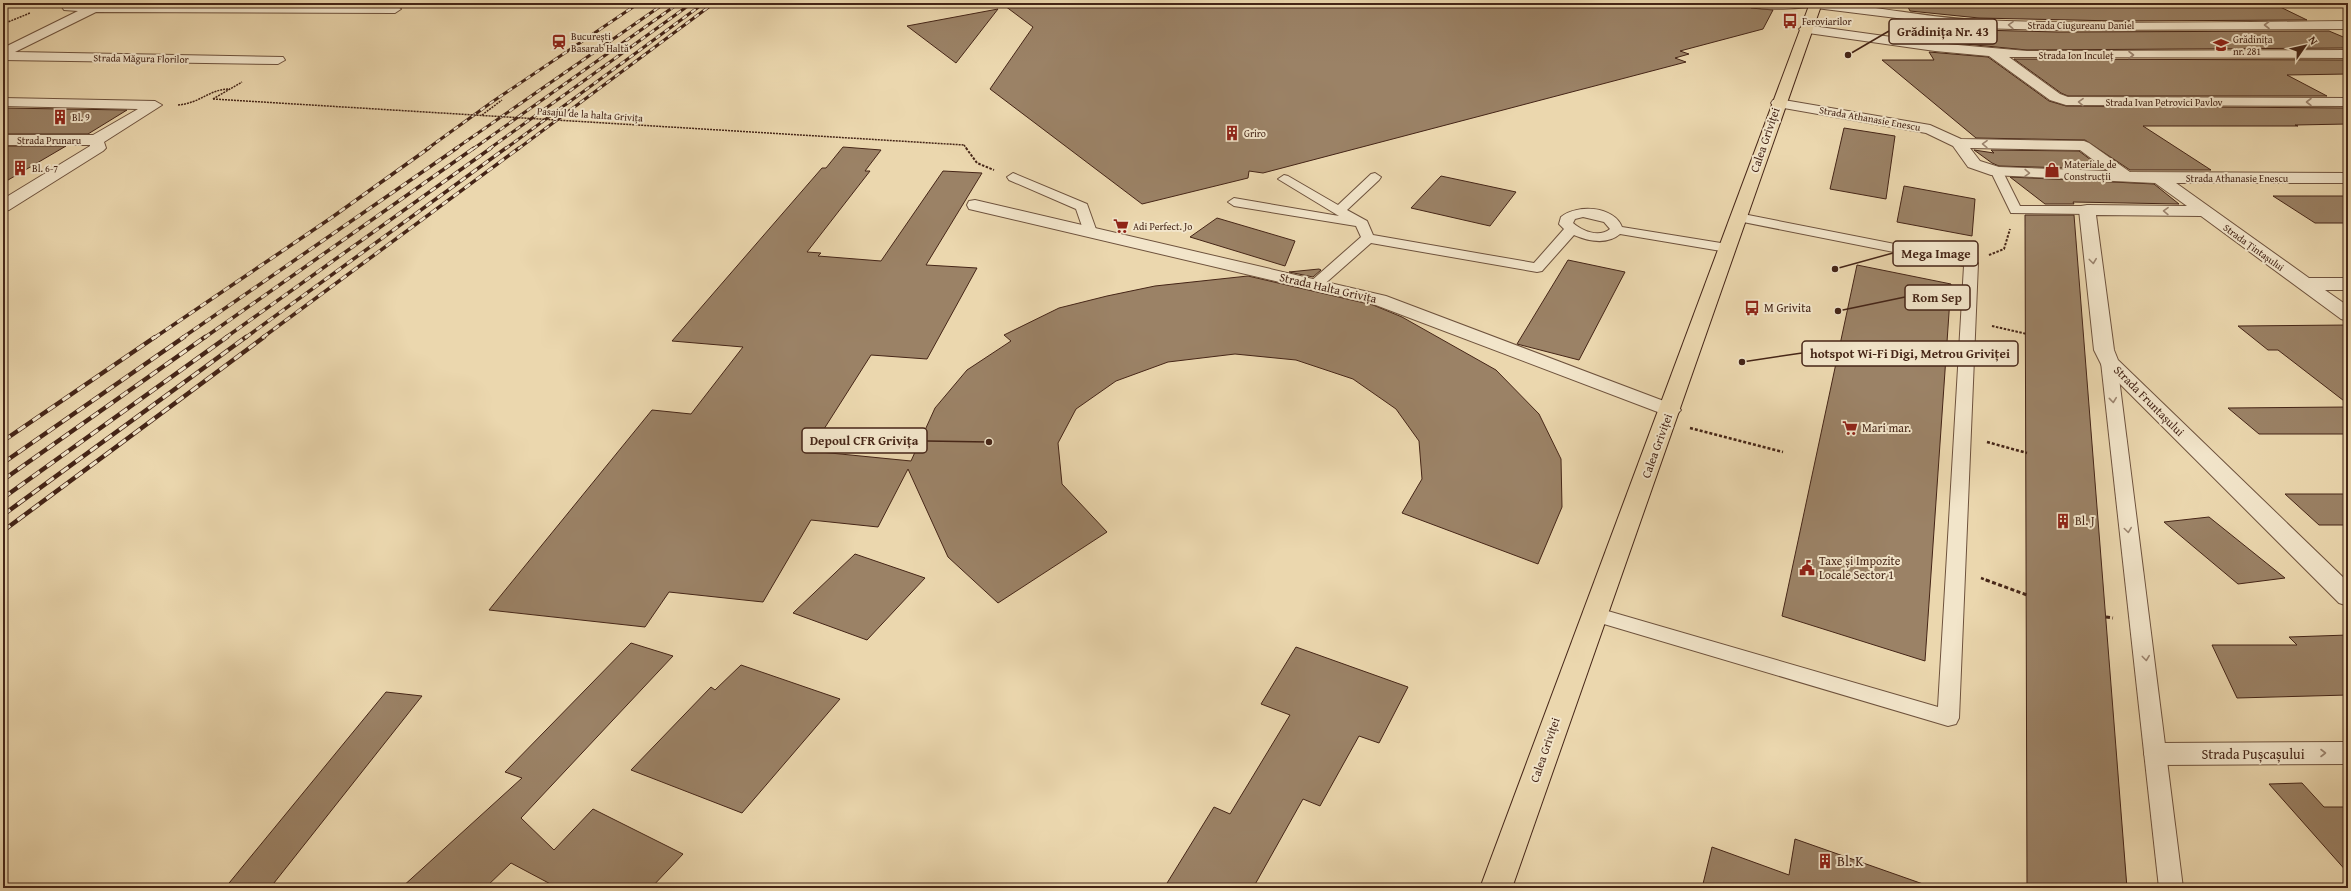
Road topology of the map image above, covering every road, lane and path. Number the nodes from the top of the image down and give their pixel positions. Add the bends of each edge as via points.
1 (74, 3) edge
2 (1751, 3) edge
3 (1816, 4) edge
4 (94, 8) junction
5 (395, 9) dead end
6 (20, 17) dead end
7 (3, 24) edge
8 (2348, 25) edge
9 (1805, 29) junction
10 (3, 54) edge
11 (1994, 54) junction
12 (2348, 54) edge
13 (278, 60) dead end
14 (502, 100) dead end
15 (3, 102) edge
16 (2348, 102) edge
17 (1778, 103) junction
18 (155, 105) junction
19 (482, 114) junction
20 (3, 140) edge
21 (96, 140) junction
22 (1958, 143) junction
23 (977, 163) dead end
24 (1997, 172) junction
25 (1013, 177) dead end
26 (1375, 177) dead end
27 (2126, 177) junction
28 (2159, 178) junction
29 (2348, 178) edge
30 (1284, 179) dead end
31 (1234, 202) dead end
32 (975, 205) dead end
33 (3, 206) edge
34 (2016, 210) junction
35 (2087, 210) junction
36 (1339, 211) junction
37 (2205, 211) junction
38 (1738, 217) junction
39 (1362, 224) junction
40 (1571, 230) junction
41 (1617, 230) junction
42 (1090, 232) junction
43 (1368, 238) junction
44 (1727, 248) junction
45 (1971, 263) junction
46 (2305, 284) junction
47 (2348, 284) edge
48 (1315, 285) junction
49 (2348, 315) edge
50 (1968, 321) junction
51 (2027, 334) dead end
52 (2109, 362) junction
53 (1670, 410) junction
54 (1963, 436) junction
55 (2027, 453) dead end
56 (1955, 568) junction
57 (2027, 596) dead end
58 (2348, 597) edge
59 (1594, 614) junction
60 (2348, 753) edge
61 (2158, 754) junction
62 (1496, 888) edge
63 (2171, 888) edge

1 - 4 street via 68,7
2 - 3 lane via 1772,6
8 -> 3 street, Strada Ciugureanu Daniel via 1976,24
3 - 9 main road, Calea Griviței
4 - 5 street
4 - 10 street
6 - 7 path
9 - 11 street, Strada Ion Inculeț
9 - 17 main road, Calea Griviței
10 - 13 street, Strada Măgura Florilor
11 -> 12 street, Strada Ion Inculeț
16 -> 11 street, Strada Ivan Petrovici Pavlov via 2066,101 2055,97
14 - 19 path
15 - 18 street
17 - 22 street, Strada Athanasie Enescu via 1918,126 1941,133
17 - 38 main road, Calea Griviței
18 - 19 path, Pasajul de la halta Grivița, bridge via 192,104 219,89 230,89 213,99
18 - 21 street
19 - 23 path, Pasajul de la halta Grivița, bridge via 964,145
20 - 21 street, Strada Prunaru
21 - 33 street, Strada Prunaru via 98,148
22 - 24 street, Strada Athanasie Enescu via 1974,164
27 -> 22 street, Strada Athanasie Enescu via 2084,146
24 -> 27 street, Strada Athanasie Enescu
24 - 34 lane
25 - 42 lane via 1082,207
26 - 36 lane
27 - 28 street, Strada Athanasie Enescu
28 - 29 street, Strada Athanasie Enescu
28 - 37 street, Strada Țintașului
30 - 36 lane
31 - 39 lane
32 - 42 street, Strada Halta Grivița
34 - 35 lane
34 - 45 path via 2004,249
37 -> 35 street
35 -> 52 street, Strada Fruntașului via 2104,350
36 - 39 lane
37 - 46 street, Strada Țintașului
38 - 44 main road, Calea Griviței
38 - 45 lane
39 - 43 lane
40 - 41 lane via 1593,236 1610,235
40 - 41 lane via 1566,224 1568,217 1590,213 1607,217 1614,222
40 - 43 lane via 1537,268
41 - 44 lane
42 - 48 street, Strada Halta Grivița
43 - 48 lane
44 - 53 main road, Calea Griviței
45 - 50 lane
46 - 47 street
46 - 49 street, Strada Țintașului
48 - 53 street, Strada Halta Grivița via 1379,300
50 - 51 path
50 - 54 lane
52 - 58 street, Strada Fruntașului
52 -> 61 lane via 2120,475
53 - 59 main road, Calea Griviței
54 - 55 path
54 - 56 lane
56 - 57 path
56 - 59 lane via 1948,718
59 - 62 main road, Calea Griviței
61 -> 60 street, Strada Pușcașului
61 - 63 lane

